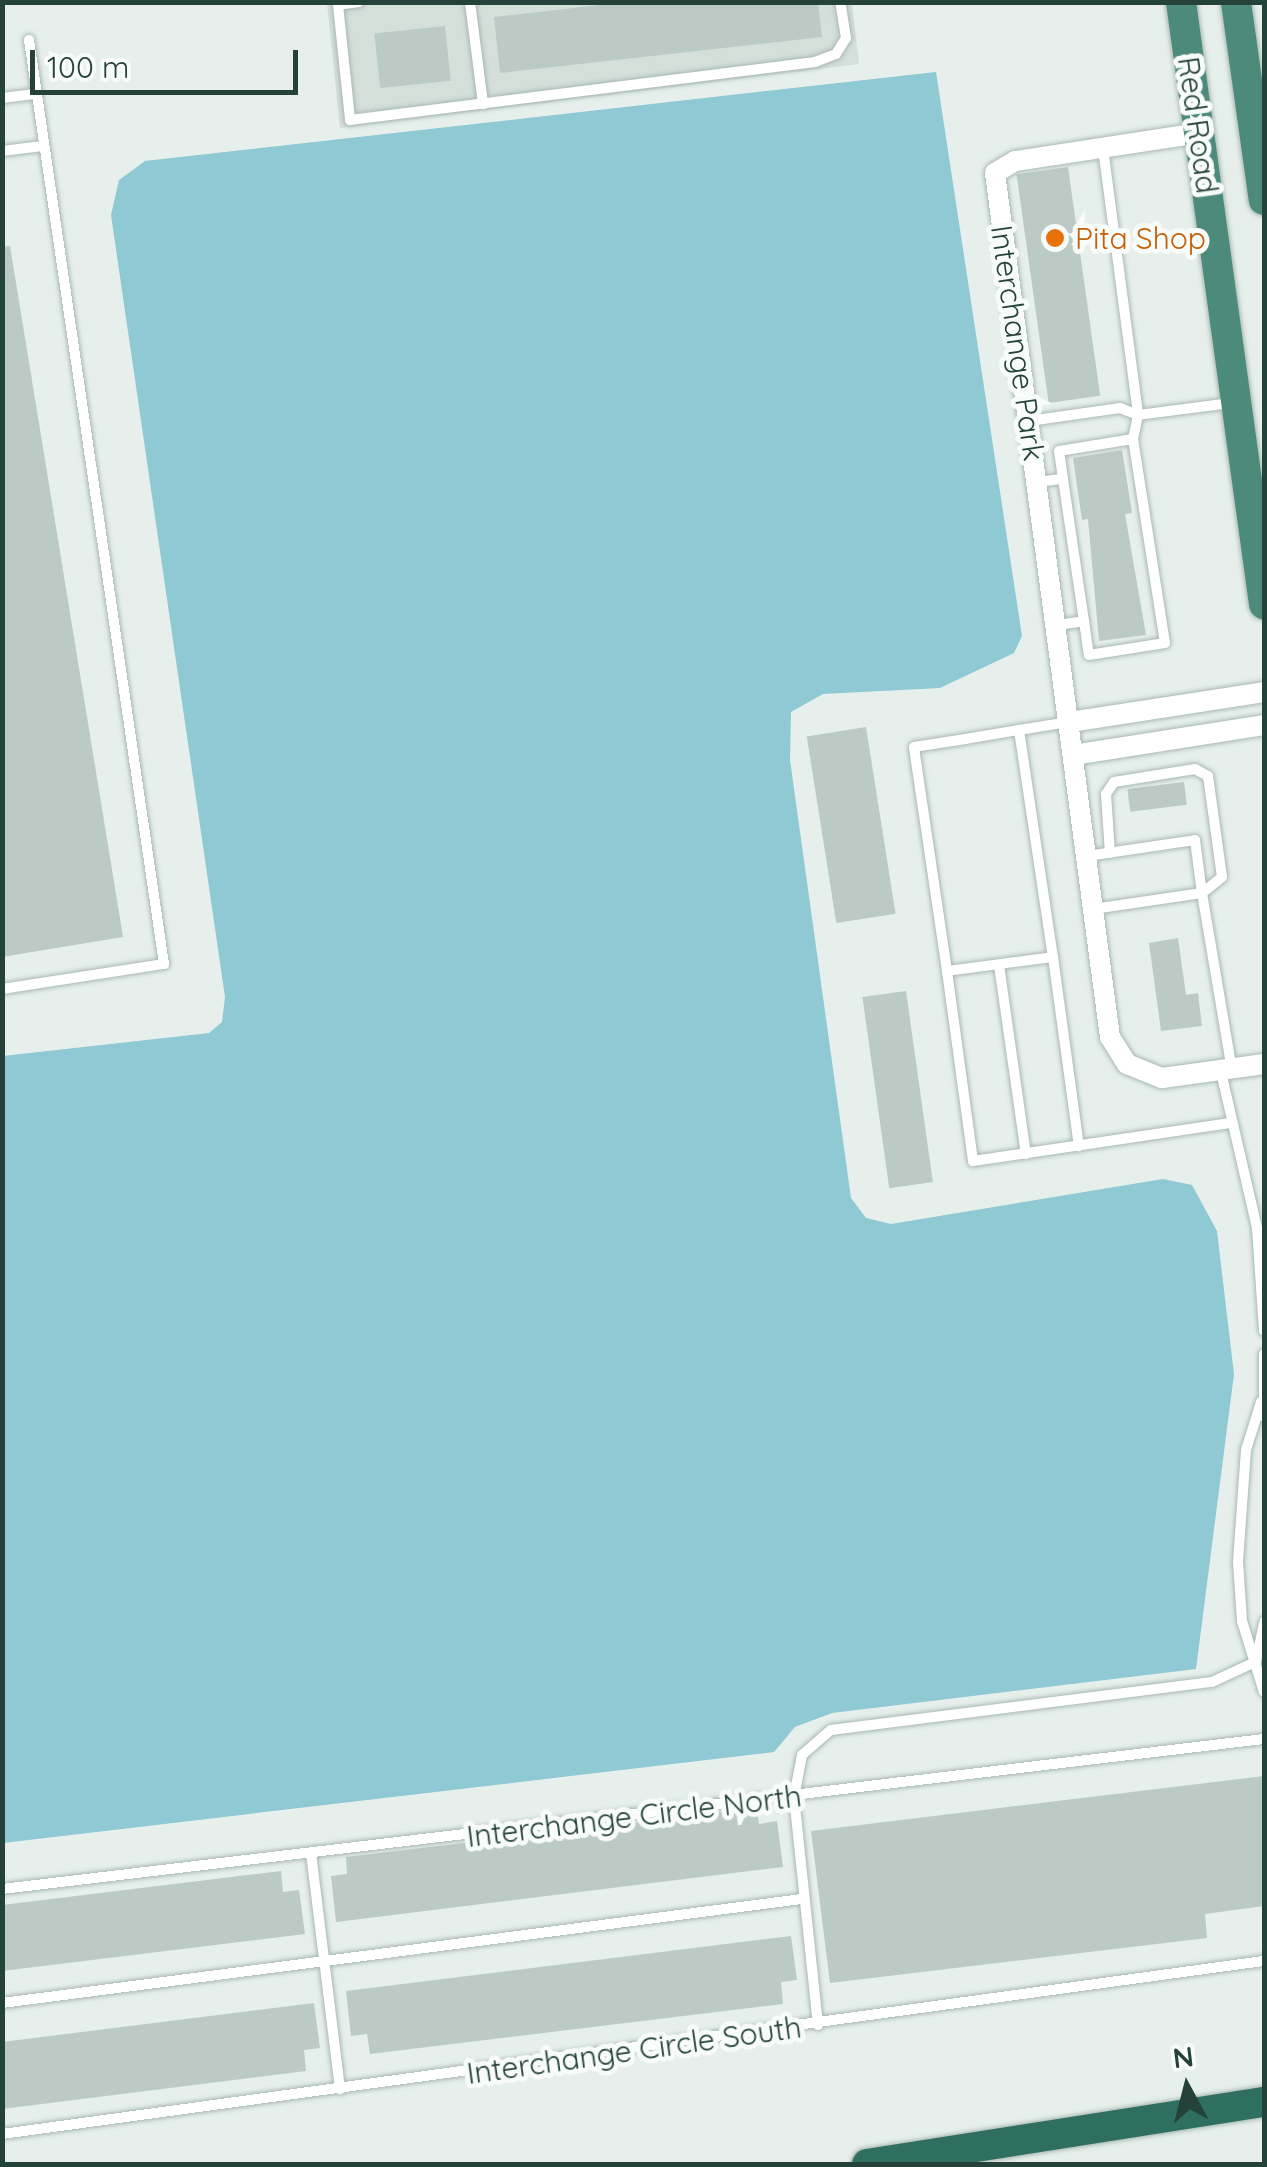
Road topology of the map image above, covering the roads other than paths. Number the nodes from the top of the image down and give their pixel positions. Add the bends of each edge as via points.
1 (358, 2) edge
2 (470, 2) edge
3 (840, 2) edge
4 (1180, 2) edge
5 (1236, 2) edge
6 (29, 40) dead end
7 (35, 94) junction
8 (2, 98) edge
9 (483, 104) junction
10 (1199, 133) junction
11 (43, 146) junction
12 (1103, 148) junction
13 (2, 152) edge
14 (1264, 200) edge
15 (1237, 402) junction
16 (1138, 415) junction
17 (1029, 420) junction
18 (1134, 439) junction
19 (1063, 479) junction
20 (1038, 482) junction
21 (1264, 604) edge
22 (1084, 621) junction
23 (1057, 625) junction
24 (1264, 692) edge
25 (1070, 722) junction
26 (1264, 726) edge
27 (1020, 730) junction
28 (1072, 755) junction
29 (1110, 853) junction
30 (1087, 856) junction
31 (1202, 892) junction
32 (1093, 909) junction
33 (1053, 958) junction
34 (999, 965) junction
35 (947, 971) junction
36 (2, 989) edge
37 (1264, 1064) edge
38 (1227, 1071) junction
39 (1230, 1123) junction
40 (1080, 1146) junction
41 (1026, 1154) junction
42 (1264, 1331) edge
43 (1264, 1354) edge
44 (1261, 1402) junction
45 (1264, 1417) edge
46 (1264, 1622) edge
47 (1255, 1662) junction
48 (1264, 1692) edge
49 (1264, 1739) edge
50 (794, 1798) junction
51 (311, 1854) junction
52 (2, 1889) edge
53 (802, 1899) junction
54 (1264, 1961) edge
55 (327, 1963) junction
56 (2, 2004) edge
57 (818, 2025) junction
58 (340, 2089) junction
59 (1264, 2102) edge
60 (2, 2134) edge
61 (867, 2164) edge

1 - 9 lane via 338,5 350,120
2 - 9 lane
3 - 9 lane via 846,38 836,54 815,62
4 - 10 highway, Red Road
5 - 14 highway, Red Road
6 - 7 lane
7 - 8 lane
7 - 11 lane
10 - 12 street, Interchange Park
10 - 15 highway, Red Road
11 - 13 lane
11 - 36 lane via 164,964
12 - 16 lane
12 - 17 street, Interchange Park via 1015,161 995,172
15 - 16 lane
15 - 21 highway, Red Road
16 - 17 lane via 1120,408
16 - 18 lane
17 - 20 street, Interchange Park
18 - 19 lane via 1059,451
18 - 22 lane via 1165,644 1089,654
19 - 20 lane
19 - 22 lane
20 - 23 street, Interchange Park
22 - 23 lane
23 - 25 street, Interchange Park
24 - 25 street
25 - 27 lane
25 - 28 street, Interchange Park
26 - 28 street
27 - 33 lane
27 - 35 lane via 914,746
28 - 30 street, Interchange Park
29 - 30 lane
29 - 31 lane via 1194,840
29 - 31 lane via 1106,794 1114,782 1195,769 1208,776 1222,877
30 - 32 street, Interchange Park
31 - 32 lane
31 - 38 lane
32 - 38 street, Interchange Park via 1110,1037 1127,1064 1162,1078
33 - 34 lane
33 - 40 lane
34 - 35 lane
34 - 41 lane
35 - 41 lane via 972,1161
37 - 38 street, Interchange Park
38 - 39 lane
39 - 40 lane
39 - 42 lane via 1251,1193
40 - 41 lane
43 - 44 lane
44 - 45 lane
44 - 47 lane via 1246,1450 1238,1562
46 - 47 lane
47 - 48 lane
47 - 50 lane via 1212,1682 831,1730 802,1755
49 - 50 lane, Interchange Circle North
50 - 51 lane, Interchange Circle North
50 - 53 lane
51 - 52 lane, Interchange Circle North
51 - 55 lane
53 - 55 lane
53 - 57 lane
54 - 57 lane, Interchange Circle South
55 - 56 lane
55 - 58 lane
57 - 58 lane, Interchange Circle South
58 - 60 lane, Interchange Circle South
59 - 61 highway

